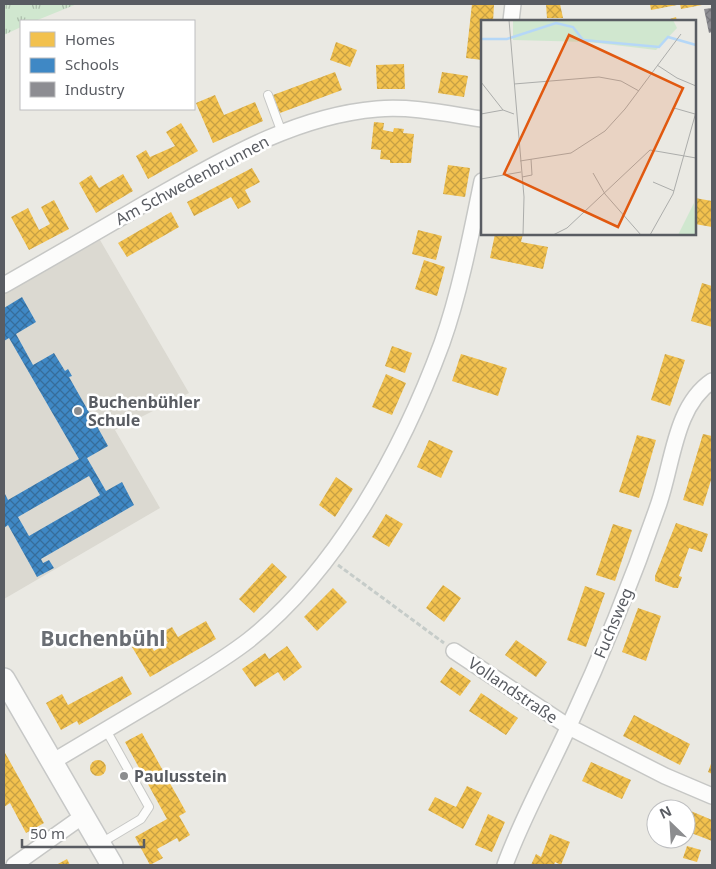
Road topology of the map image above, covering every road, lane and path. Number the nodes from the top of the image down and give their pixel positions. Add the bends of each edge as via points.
1 (513, 4) edge
2 (511, 20) edge
3 (268, 95) dead end
4 (481, 119) edge
5 (282, 133) junction
6 (481, 186) edge
7 (4, 285) edge
8 (712, 381) edge
9 (329, 559) junction
10 (454, 651) joint
11 (4, 679) edge
12 (569, 727) junction
13 (106, 730) junction
14 (52, 762) junction
15 (712, 796) edge
16 (84, 816) junction
17 (100, 844) junction
18 (14, 865) edge
19 (112, 865) edge
20 (504, 865) edge

1 - 2 street
3 - 5 lane
4 - 5 street, Am Schwedenbrunnen via 422,110 379,109 323,119
5 - 7 street, Am Schwedenbrunnen via 216,164
6 - 9 street via 442,342 415,408 373,490
8 - 12 street, Fuchsweg via 693,398 685,414 659,502 625,595
9 - 10 path, Vollandstraße
9 - 13 street via 292,602 250,640 220,662
10 - 12 street, Vollandstraße
11 - 14 street
12 - 15 street, Vollandstraße
12 - 20 street, Fuchsweg
13 - 14 street
13 - 17 lane via 149,807 141,819
14 - 16 street
16 - 17 street
16 - 18 street
17 - 19 street

